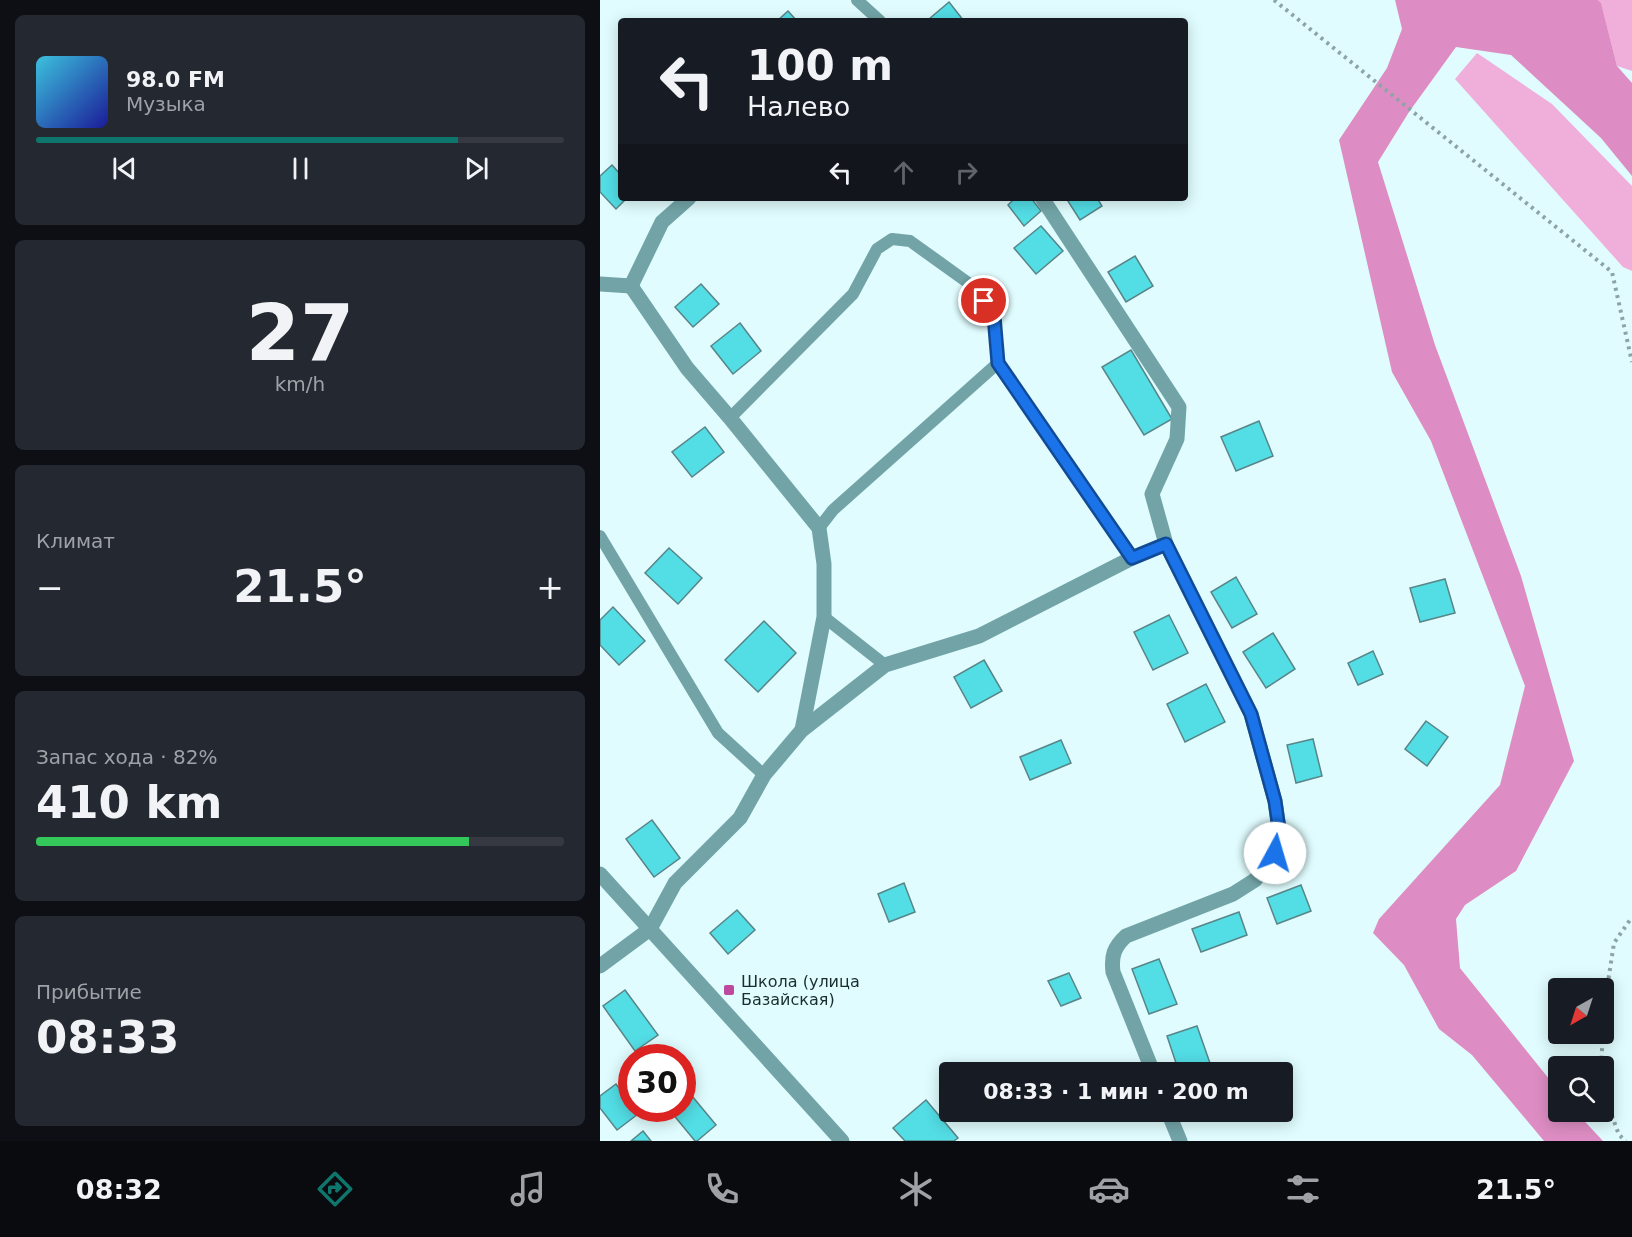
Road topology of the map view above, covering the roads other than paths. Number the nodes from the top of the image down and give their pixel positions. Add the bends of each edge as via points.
1 (856, 0) edge
2 (877, 18) edge
3 (686, 201) edge
4 (1044, 201) edge
5 (600, 284) edge
6 (631, 286) junction
7 (998, 363) junction
8 (730, 418) junction
9 (819, 528) junction
10 (600, 536) edge
11 (1166, 544) junction
12 (1132, 558) junction
13 (824, 617) junction
14 (885, 665) junction
15 (802, 730) junction
16 (764, 776) junction
17 (600, 874) edge
18 (650, 929) junction
19 (600, 966) edge
20 (1149, 1062) edge
21 (1172, 1122) edge
22 (842, 1141) edge
23 (1180, 1141) edge

1 - 2 lane
3 - 6 street via 662,222
4 - 11 street via 1179,407 1177,439 1152,494
5 - 6 street
6 - 8 street via 687,368
7 - 8 lane via 994,316 974,286 910,241 892,239 877,249 853,294
7 - 9 lane via 833,510
7 - 12 lane
8 - 9 street
9 - 13 street
10 - 16 lane via 718,733
11 - 12 street
11 - 20 street via 1251,714 1279,829 1275,853 1255,880 1233,894 1126,936 1116,945 1113,972
12 - 14 street via 979,636
13 - 14 lane
13 - 15 street
14 - 15 street
15 - 16 street
16 - 18 street via 740,818 675,883
17 - 18 street
18 - 19 street
18 - 22 street
21 - 23 street

